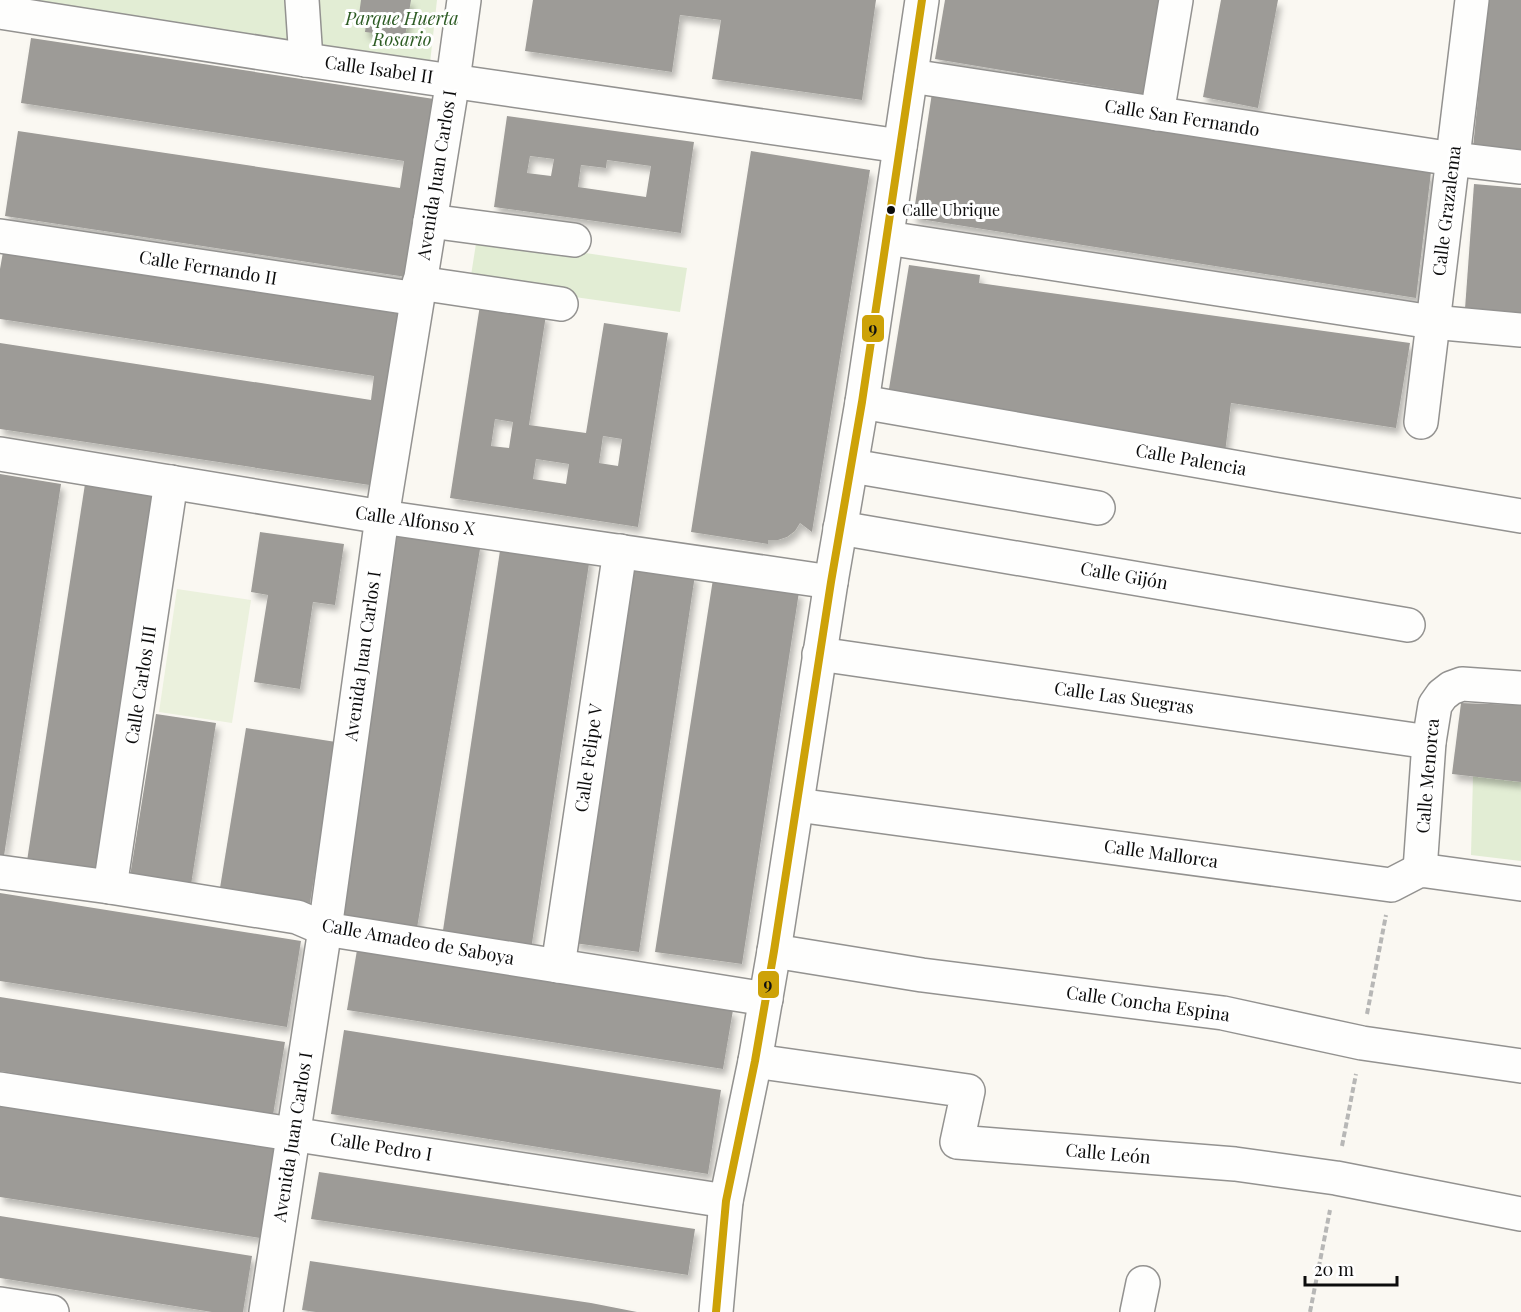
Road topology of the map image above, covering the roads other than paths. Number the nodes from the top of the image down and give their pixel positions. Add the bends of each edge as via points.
1 (302, 0) edge
2 (464, 0) edge
3 (922, 0) edge
4 (1176, 0) edge
5 (1472, 0) edge
6 (0, 12) edge
7 (306, 60) junction
8 (911, 76) junction
9 (453, 80) junction
10 (1157, 114) junction
11 (900, 146) junction
12 (1454, 159) junction
13 (1521, 167) edge
14 (430, 221) junction
15 (0, 236) edge
16 (887, 238) junction
17 (574, 240) dead end
18 (418, 291) junction
19 (561, 304) dead end
20 (1432, 322) junction
21 (1521, 330) edge
22 (862, 402) junction
23 (1421, 422) dead end
24 (0, 454) edge
25 (852, 466) junction
26 (171, 482) junction
27 (1098, 508) dead end
28 (1521, 516) edge
29 (382, 517) junction
30 (840, 528) junction
31 (620, 551) junction
32 (831, 582) junction
33 (1408, 625) dead end
34 (819, 654) junction
35 (1521, 688) edge
36 (1429, 742) junction
37 (797, 805) junction
38 (0, 872) edge
39 (1406, 877) junction
40 (1521, 884) edge
41 (110, 887) junction
42 (325, 929) junction
43 (774, 951) junction
44 (558, 966) junction
45 (766, 999) junction
46 (755, 1061) junction
47 (1521, 1066) edge
48 (0, 1089) edge
49 (294, 1134) junction
50 (726, 1201) junction
51 (1521, 1214) edge
52 (0, 1304) edge
53 (52, 1312) edge
54 (266, 1312) edge
55 (716, 1312) edge

1 - 7 street
2 - 9 street, Avenida Juan Carlos I
3 - 8 street
4 - 10 street
5 - 12 street, Calle Grazalema
6 - 7 street, Calle Isabel II
7 - 9 street, Calle Isabel II
8 - 10 street, Calle San Fernando
8 - 11 street
9 - 11 street, Calle Isabel II
9 - 14 street, Avenida Juan Carlos I
10 - 12 street, Calle San Fernando
11 - 16 street
12 - 13 street, Calle San Fernando
12 - 20 street, Calle Grazalema
14 - 17 street
14 - 18 street, Avenida Juan Carlos I
15 - 18 street, Calle Fernando II
16 - 20 street
16 - 22 street
18 - 19 street, Calle Fernando II
18 - 29 street, Avenida Juan Carlos I
20 - 21 street
20 - 23 street, Calle Grazalema
22 - 25 street
22 - 28 street, Calle Palencia
24 - 26 street, Calle Alfonso X
25 - 27 street
25 - 30 street
26 - 29 street, Calle Alfonso X
26 - 41 street, Calle Carlos III
29 - 31 street, Calle Alfonso X
29 - 42 street, Avenida Juan Carlos I
30 - 32 street
30 - 33 street, Calle Gijón
31 - 32 street, Calle Alfonso X
31 - 44 street, Calle Felipe V
32 - 34 street
34 - 36 street, Calle Las Suegras
34 - 37 street
35 - 36 street, Calle Menorca via 1462,684 1451,688 1436,705
36 - 39 street, Calle Menorca
37 - 39 street, Calle Mallorca
37 - 43 street
38 - 41 street, Calle Amadeo de Saboya
39 - 40 street, Calle Mallorca
41 - 42 street, Calle Amadeo de Saboya via 297,917
42 - 44 street, Calle Amadeo de Saboya
42 - 49 street, Avenida Juan Carlos I
43 - 45 street
43 - 47 street, Calle Concha Espina via 922,975 1223,1013 1362,1043
44 - 45 street, Calle Amadeo de Saboya
45 - 46 street
46 - 50 street
46 - 51 street, Calle León via 968,1091 957,1142 1235,1164 1336,1178
48 - 49 street, Calle Pedro I
49 - 50 street, Calle Pedro I
49 - 54 street, Avenida Juan Carlos I
50 - 55 street
52 - 53 street

